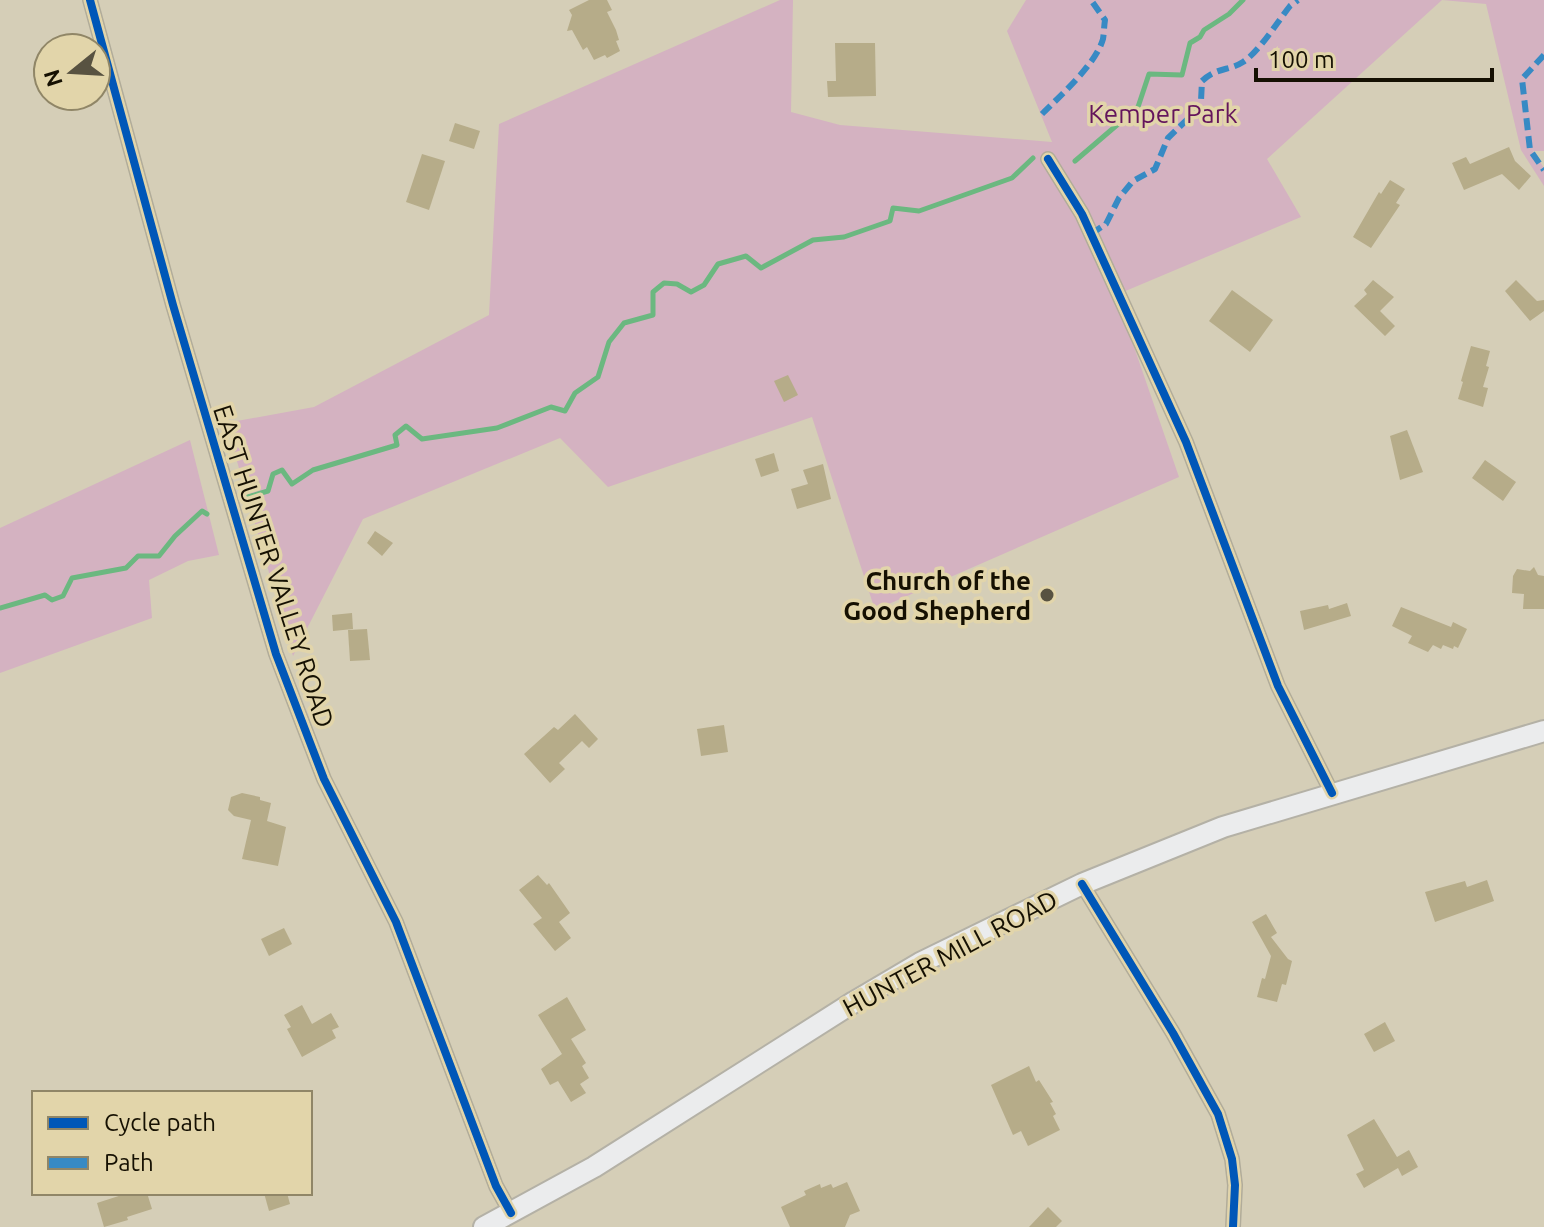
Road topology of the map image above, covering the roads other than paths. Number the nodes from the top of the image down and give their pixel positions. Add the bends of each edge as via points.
1 (90, 0) edge
2 (1048, 159) dead end
3 (1544, 731) edge
4 (1332, 793) junction
5 (1082, 884) junction
6 (511, 1213) junction
7 (484, 1227) edge
8 (1233, 1227) edge

1 - 6 street, EAST HUNTER VALLEY ROAD via 276,654 324,779 396,922 496,1186
2 - 4 street via 1082,214 1186,442 1278,686
3 - 4 main road, HUNTER MILL ROAD
4 - 5 main road, HUNTER MILL ROAD via 1223,827
5 - 6 main road, HUNTER MILL ROAD via 920,963 652,1132
5 - 8 street via 1218,1114 1232,1159
6 - 7 main road, HUNTER MILL ROAD

